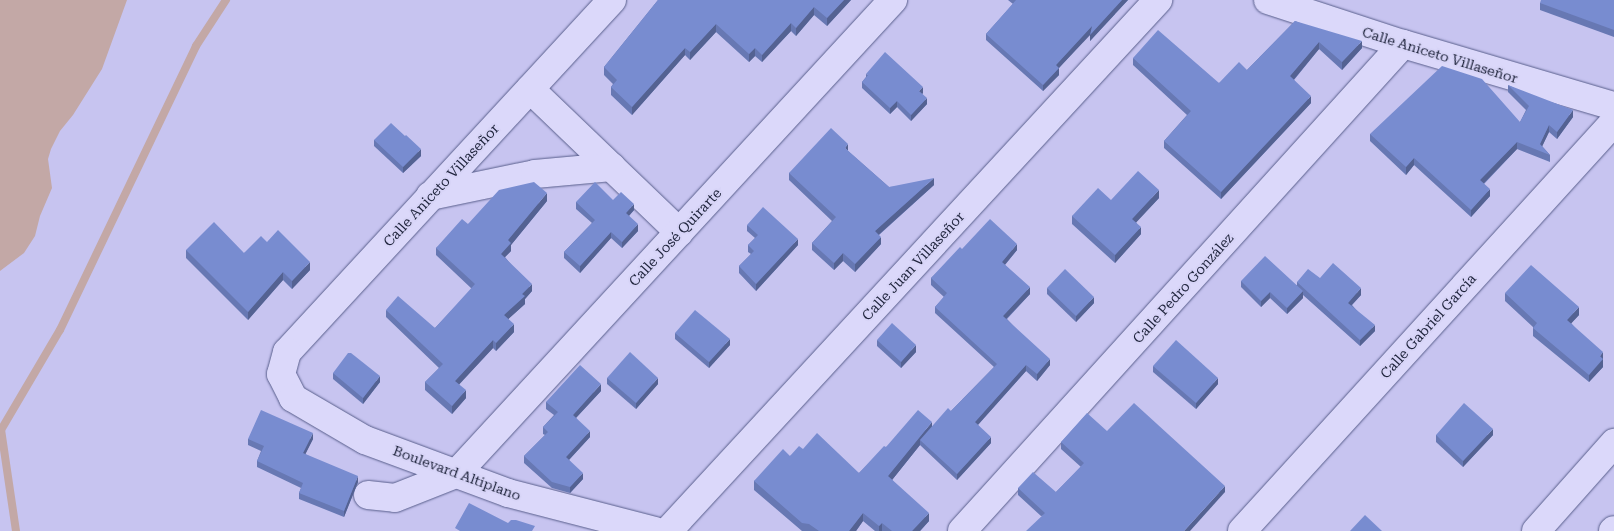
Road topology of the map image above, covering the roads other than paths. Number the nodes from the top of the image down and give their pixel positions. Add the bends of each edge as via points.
1 (612, 0) edge
2 (892, 0) edge
3 (1158, 0) edge
4 (1268, 0) edge
5 (1403, 44) junction
6 (530, 89) junction
7 (1614, 106) edge
8 (1614, 122) edge
9 (612, 167) junction
10 (430, 196) junction
11 (679, 232) junction
12 (281, 374) joint
13 (1614, 443) edge
14 (456, 474) junction
15 (368, 495) dead end
16 (655, 531) edge
17 (668, 531) edge
18 (962, 531) edge
19 (1242, 531) edge
20 (1536, 531) edge

1 - 6 street, Calle Aniceto Villaseñor
2 - 11 street, Calle José Quirarte
3 - 17 street, Calle Juan Villaseñor
4 - 5 street, Calle Aniceto Villaseñor
5 - 7 street, Calle Aniceto Villaseñor
5 - 18 street, Calle Pedro González
6 - 9 street
6 - 10 street, Calle Aniceto Villaseñor
8 - 19 street, Calle Gabriel García
9 - 10 street via 535,174
9 - 11 street
10 - 12 street, Calle Aniceto Villaseñor via 287,352
11 - 14 street, Calle José Quirarte
12 - 14 street, Boulevard Altiplano via 293,398 365,440
13 - 20 street
14 - 15 street via 395,498
14 - 16 street, Boulevard Altiplano via 508,493

